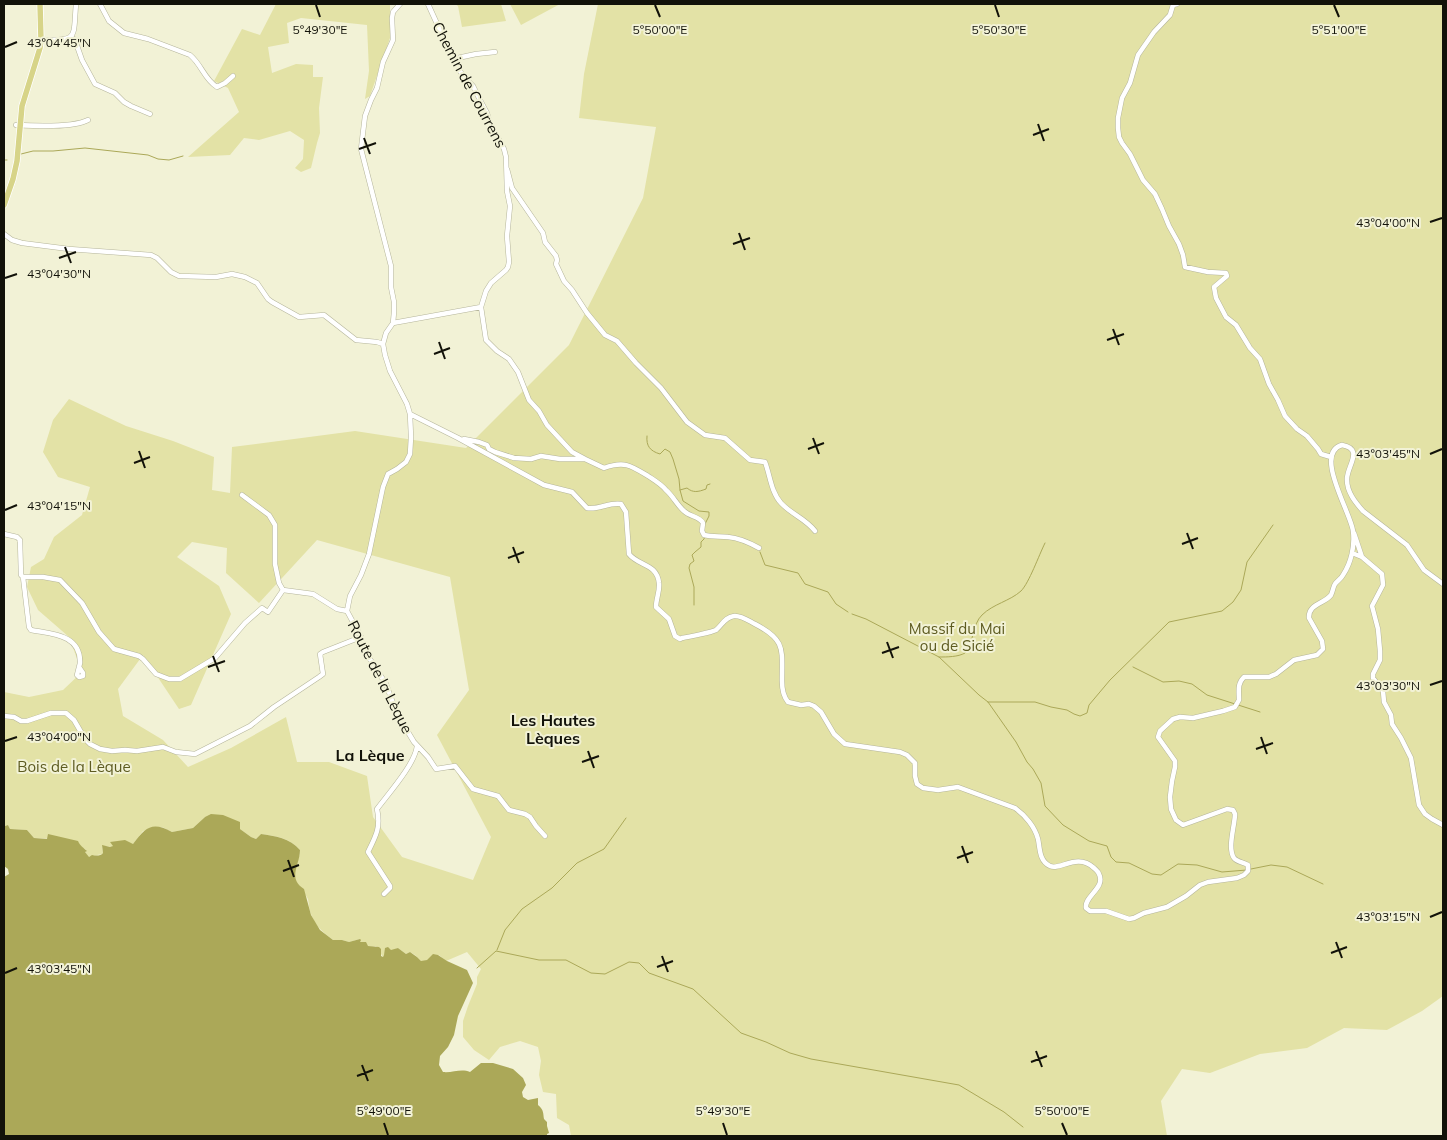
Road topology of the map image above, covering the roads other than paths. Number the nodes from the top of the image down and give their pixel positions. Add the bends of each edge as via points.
1 (38, 4) edge
2 (76, 4) edge
3 (100, 4) edge
4 (400, 4) edge
5 (428, 4) edge
6 (1177, 4) edge
7 (71, 37) junction
8 (40, 40) junction
9 (495, 52) dead end
10 (453, 59) junction
11 (233, 76) dead end
12 (150, 114) dead end
13 (88, 120) dead end
14 (18, 125) junction
15 (506, 166) junction
16 (4, 197) edge
17 (4, 205) edge
18 (4, 234) edge
19 (481, 307) junction
20 (393, 323) junction
21 (383, 344) junction
22 (410, 414) junction
23 (458, 438) junction
24 (1331, 457) junction
25 (585, 459) junction
26 (242, 495) dead end
27 (815, 531) dead end
28 (1353, 532) junction
29 (4, 534) edge
30 (759, 548) dead end
31 (1352, 552) junction
32 (1362, 557) junction
33 (24, 577) junction
34 (1443, 584) edge
35 (283, 590) junction
36 (347, 611) junction
37 (361, 637) junction
38 (79, 667) dead end
39 (4, 716) edge
40 (417, 746) junction
41 (1443, 826) edge
42 (545, 836) dead end
43 (384, 894) dead end

1 - 8 main road
2 - 7 street
3 - 11 street via 109,22 120,31 194,58 206,78 217,87
4 - 20 street via 393,12 393,40 365,116 361,149 391,266
5 - 10 street, Chemin de Courrens
6 - 24 street via 1173,5 1170,15 1138,55 1122,98 1119,137 1143,180 1155,194 1181,250 1184,267 1226,272 1227,276 1214,287 1224,314 1260,359 1285,416 1321,454
7 - 8 street
7 - 12 street via 95,84
8 - 14 main road via 19,106
9 - 10 street
10 - 15 street, Chemin de Courrens via 487,113 504,149
13 - 14 street via 49,126
14 - 16 main road
14 - 17 main road via 17,160
15 - 19 street, Chemin de Courrens via 510,206 508,267 488,287
15 - 27 street via 512,188 556,256 559,273 605,335 617,341 661,388 687,422 705,435 725,438 750,460 765,462 782,504
18 - 21 street via 22,243 151,255 179,276 232,274 245,277 257,283 272,302 299,317 324,315 356,340
19 - 20 street
19 - 25 street via 486,340 509,359 529,400 547,425 572,452
20 - 21 street
21 - 22 street, Route de la Lèque via 390,371
22 - 23 street
22 - 36 street, Route de la Lèque via 410,454 406,462 388,474 370,554 350,596
23 - 25 street via 479,442 494,452 514,458
23 - 31 street via 544,485 572,492 587,508 621,504 626,512 629,554 656,574 660,587 656,607 669,619 675,636 682,638 712,631 735,616 762,628 776,638 781,648 783,692 788,702 814,706 845,744 907,755 915,763 916,784 923,788 958,787 1022,812 1035,831 1043,860 1049,866 1080,862 1092,866 1099,873 1098,885 1087,900 1086,908 1129,919 1167,907 1208,882 1237,878 1248,871 1248,865 1232,857 1235,822 1232,810 1183,825 1176,820 1170,797 1175,761 1158,738 1173,719 1205,716 1234,707 1240,700 1238,688 1244,677 1269,677 1294,660 1317,655 1323,649 1322,641 1309,618 1310,610 1332,594
24 - 28 street via 1336,487
24 - 34 street via 1339,445 1350,447 1354,458 1346,478 1357,504 1410,548 1424,570
25 - 30 street via 604,468 624,464 636,468 666,489 689,515 701,520 704,535 730,537
26 - 35 street via 269,514 275,524 275,564
28 - 31 street
28 - 32 street
29 - 33 street via 20,540 21,575
31 - 32 street
32 - 41 street via 1383,578 1383,585 1372,606 1380,650 1373,678 1383,692 1392,724 1410,758 1419,805 1425,814
33 - 35 street via 60,580 114,648 139,656 156,674 169,680 180,679 215,658 262,608 268,612
33 - 38 street via 29,627 68,639 77,650
35 - 36 street via 313,594 337,609
36 - 37 street, Route de la Lèque
37 - 39 street via 320,654 323,674 250,726 195,754 163,747 138,751 100,749 85,739 66,713 51,713 28,721
37 - 40 street, Route de la Lèque via 364,650 386,684 397,714
40 - 42 street, Route de la Lèque via 436,769 458,767 473,789 498,796 509,810 530,817
40 - 43 street via 405,772 377,809 380,824 368,852 390,886

